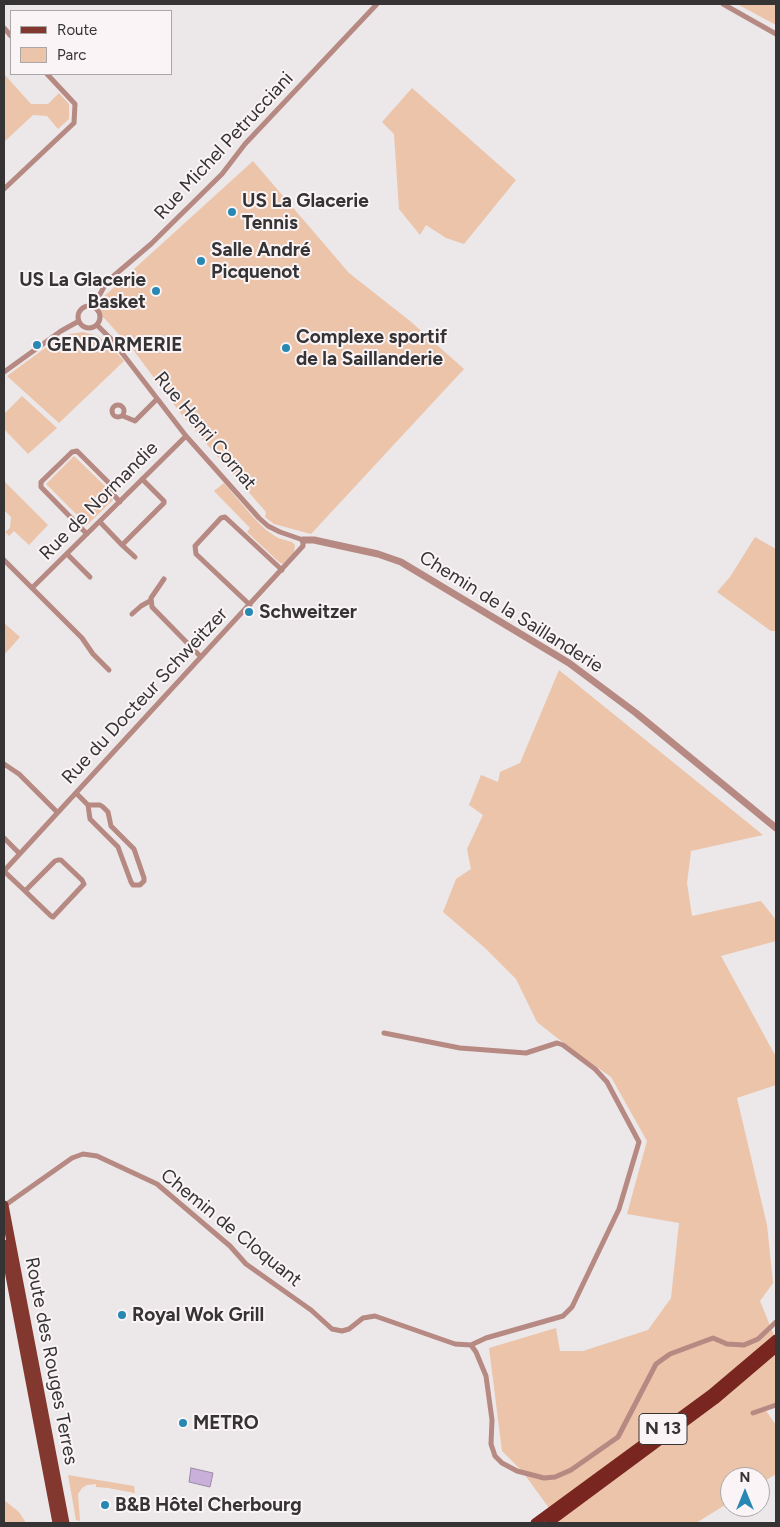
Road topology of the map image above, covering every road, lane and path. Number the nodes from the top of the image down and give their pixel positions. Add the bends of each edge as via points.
1 (378, 4) edge
2 (723, 4) edge
3 (776, 34) edge
4 (48, 75) edge
5 (4, 189) edge
6 (93, 307) junction
7 (79, 321) junction
8 (97, 325) junction
9 (4, 372) edge
10 (157, 399) junction
11 (123, 416) dead end
12 (186, 436) junction
13 (142, 479) junction
14 (120, 502) junction
15 (100, 522) junction
16 (87, 534) junction
17 (303, 540) junction
18 (122, 545) junction
19 (67, 554) junction
20 (134, 557) dead end
21 (4, 560) edge
22 (282, 570) junction
23 (90, 577) dead end
24 (164, 579) dead end
25 (32, 588) junction
26 (150, 600) junction
27 (250, 605) junction
28 (132, 614) dead end
29 (201, 658) junction
30 (109, 670) dead end
31 (4, 764) edge
32 (76, 793) junction
33 (88, 805) junction
34 (57, 812) junction
35 (776, 828) edge
36 (4, 838) edge
37 (19, 853) junction
38 (4, 871) edge
39 (25, 891) junction
40 (384, 1033) dead end
41 (4, 1205) edge
42 (4, 1244) edge
43 (8, 1258) edge
44 (776, 1322) edge
45 (776, 1339) edge
46 (471, 1345) junction
47 (776, 1348) edge
48 (776, 1405) edge
49 (753, 1413) dead end
50 (57, 1523) edge
51 (65, 1523) edge
52 (535, 1523) edge
53 (549, 1523) edge

1 - 6 street, Rue Michel Petrucciani via 251,138 222,174 151,244 110,278
2 - 3 street
4 - 5 street via 75,104 74,123
6 - 7 street via 82,308
6 - 8 street via 100,315
7 - 8 street via 87,328
7 - 9 street
8 - 10 street, Rue Henri Cornat
10 - 11 street via 135,421
10 - 12 street, Rue Henri Cornat
12 - 13 street, Rue de Normandie
12 - 17 street, Rue Henri Cornat via 258,518 280,532
13 - 14 street, Rue de Normandie
13 - 18 street via 164,503
14 - 15 street, Rue de Normandie
14 - 16 street via 110,492 110,484 77,451 72,452 41,482 41,487
15 - 16 street, Rue de Normandie
15 - 18 street
16 - 19 street, Rue de Normandie
17 - 22 street, Rue du Docteur Schweitzer via 302,549
17 - 35 street, Chemin de la Saillanderie via 369,552 401,562 569,663 636,713
18 - 20 street
19 - 23 street
19 - 25 street, Rue de Normandie
21 - 25 street
22 - 27 street, Rue du Docteur Schweitzer
22 - 27 street via 225,517 195,546 196,554
24 - 26 street
25 - 30 street
26 - 28 street
26 - 29 street via 152,607
27 - 29 street, Rue du Docteur Schweitzer
29 - 32 street, Rue du Docteur Schweitzer
31 - 34 street via 19,774
32 - 33 street
32 - 34 street, Rue du Docteur Schweitzer
33 - 33 street via 90,820 118,847 131,882 140,885 144,878 134,850 112,826 103,807
34 - 37 street, Rue du Docteur Schweitzer
36 - 37 street
37 - 38 street, Rue du Docteur Schweitzer
38 - 39 street
39 - 39 street via 55,860 61,860 84,884 53,917
40 - 46 street via 460,1048 526,1053 557,1043 563,1045 595,1069 606,1082 639,1142 619,1209 572,1307 563,1316
41 - 43 main road, Route des Rouges Terres
41 - 46 street, Chemin de Cloquant via 72,1158 83,1154 97,1156 157,1184 230,1246 246,1264 332,1329 350,1329 363,1318 375,1316 455,1344
42 - 43 main road, Route des Rouges Terres
43 - 50 main road, Route des Rouges Terres
43 - 51 main road, Route des Rouges Terres
44 - 46 street via 758,1339 744,1345 727,1344 712,1338 670,1354 656,1364 618,1437 571,1470 544,1478 517,1471 495,1456 491,1444 492,1420 486,1376
45 - 52 highway, N 13 via 711,1394
47 - 53 highway, N 13 via 715,1400
48 - 49 street

